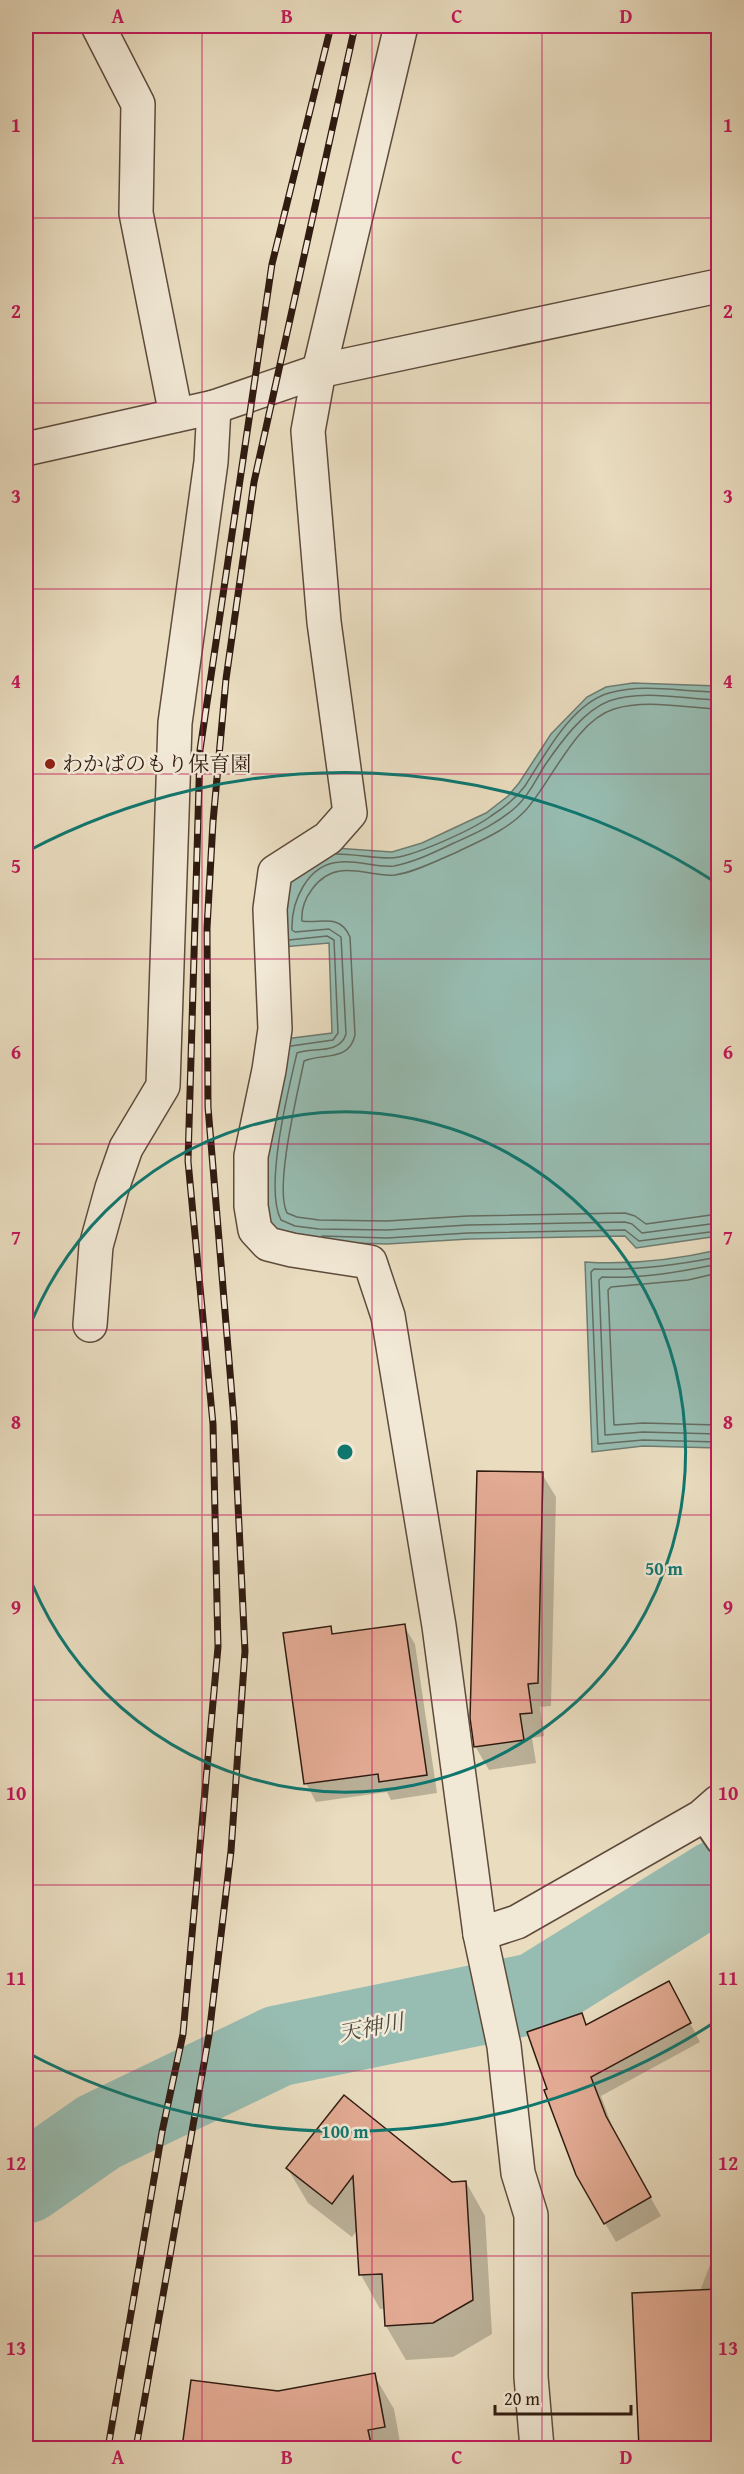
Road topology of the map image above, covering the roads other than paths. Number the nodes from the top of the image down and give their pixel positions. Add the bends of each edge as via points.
1 (98, 26) edge
2 (401, 26) edge
3 (718, 286) edge
4 (319, 371) junction
5 (214, 407) junction
6 (176, 415) junction
7 (26, 449) edge
8 (90, 1325) dead end
9 (713, 1820) edge
10 (483, 1949) junction
11 (537, 2448) edge

1 - 6 street via 138,104 136,213
2 - 4 street
3 - 4 street
4 - 5 street
4 - 10 street via 309,431 324,622 350,813 328,838 275,872 270,909 275,1029 251,1156 251,1206 255,1230 268,1244 370,1262 388,1316 439,1626
5 - 6 street
5 - 8 street via 211,462 175,723 163,1086 126,1148 112,1188 96,1246
6 - 7 street
9 - 10 street via 517,1922
10 - 11 street via 504,2046 518,2173 531,2215 531,2377

